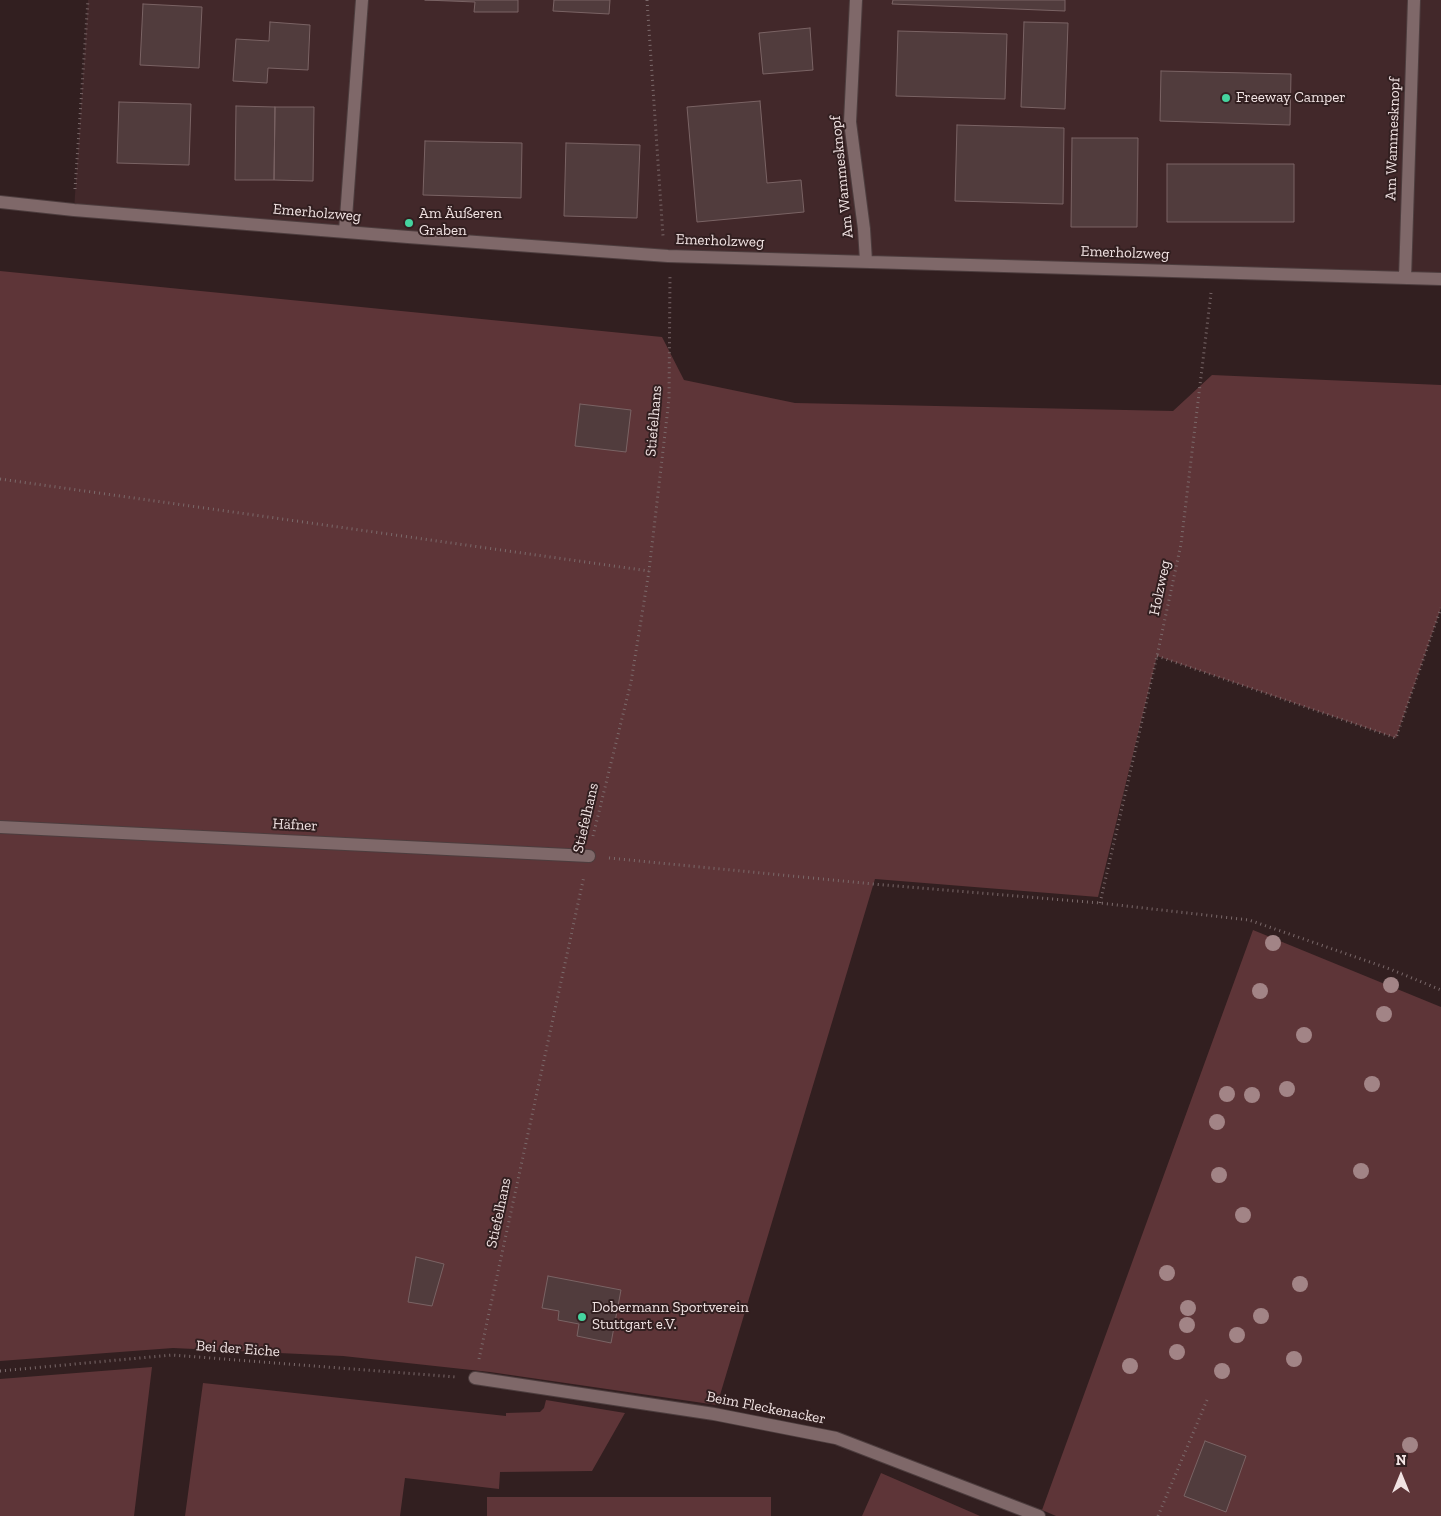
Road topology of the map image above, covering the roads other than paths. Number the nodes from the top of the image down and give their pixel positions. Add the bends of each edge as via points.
1 (362, 0) edge
2 (856, 0) edge
3 (1414, 0) edge
4 (0, 202) edge
5 (346, 231) junction
6 (866, 261) junction
7 (1405, 278) junction
8 (1441, 279) edge
9 (0, 827) edge
10 (589, 856) road end
11 (475, 1378) road end
12 (1039, 1516) edge

1 - 5 street
2 - 6 street, Am Wammesknopf via 850,122
3 - 7 street, Am Wammesknopf
4 - 5 street, Emerholzweg
5 - 6 street, Emerholzweg via 668,256
6 - 7 street, Emerholzweg
7 - 8 street, Emerholzweg
9 - 10 street, Häfner
11 - 12 street, Beim Fleckenacker via 714,1414 836,1438

